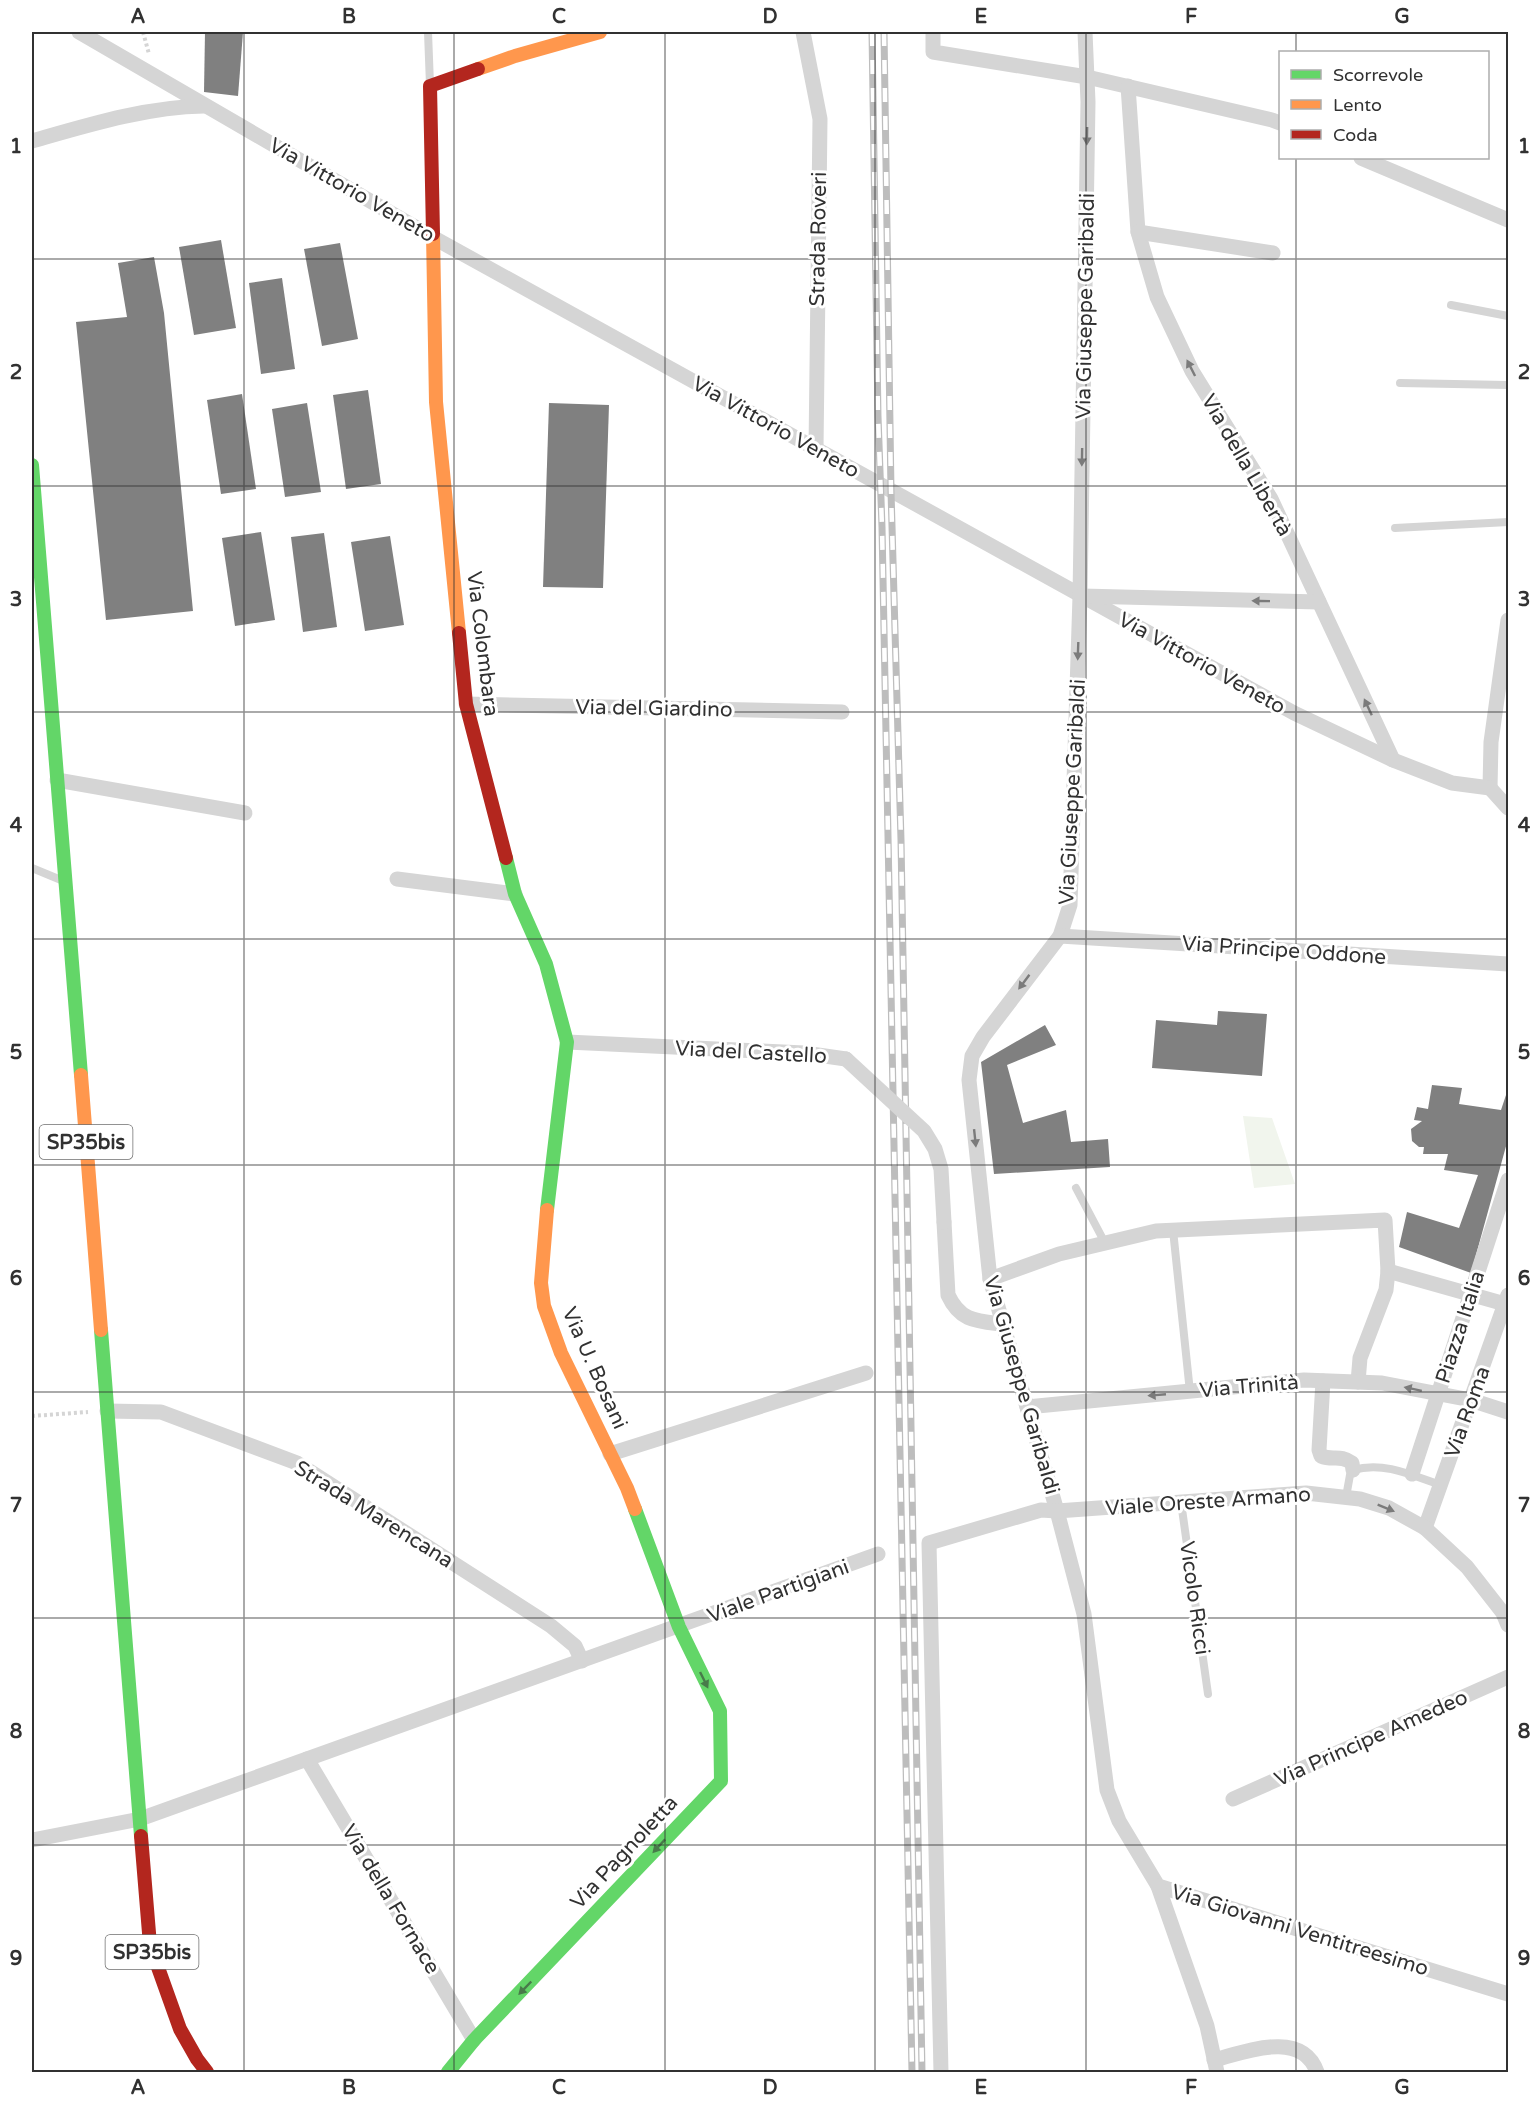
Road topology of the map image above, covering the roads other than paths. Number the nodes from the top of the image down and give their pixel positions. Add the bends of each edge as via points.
1 (79, 32) edge
2 (428, 32) edge
3 (600, 32) edge
4 (802, 32) edge
5 (933, 32) edge
6 (1085, 32) edge
7 (1087, 77) junction
8 (430, 86) junction
9 (1128, 86) junction
10 (207, 106) junction
11 (1279, 122) edge
12 (32, 141) edge
13 (1363, 159) edge
14 (1509, 220) edge
15 (1138, 232) junction
16 (434, 238) junction
17 (1274, 254) dead end
18 (1451, 305) dead end
19 (1509, 316) edge
20 (1400, 383) dead end
21 (1509, 385) edge
22 (816, 449) junction
23 (32, 465) edge
24 (1509, 522) edge
25 (1395, 528) dead end
26 (1080, 596) junction
27 (1319, 602) junction
28 (1509, 620) edge
29 (466, 704) junction
30 (842, 712) dead end
31 (1393, 760) junction
32 (57, 780) junction
33 (1490, 788) junction
34 (1509, 808) edge
35 (245, 813) dead end
36 (32, 868) edge
37 (397, 879) dead end
38 (65, 882) junction
39 (514, 894) junction
40 (1060, 936) junction
41 (1501, 963) edge
42 (567, 1042) junction
43 (1509, 1179) edge
44 (1076, 1188) dead end
45 (1173, 1230) junction
46 (1104, 1243) junction
47 (1388, 1271) junction
48 (990, 1279) junction
49 (1471, 1295) junction
50 (1507, 1299) edge
51 (1002, 1324) junction
52 (866, 1373) dead end
53 (1323, 1381) junction
54 (1358, 1382) junction
55 (1190, 1392) junction
56 (1438, 1394) junction
57 (1471, 1401) junction
58 (1027, 1407) junction
59 (107, 1411) junction
60 (1509, 1412) edge
61 (610, 1454) junction
62 (1353, 1470) junction
63 (1412, 1474) junction
64 (1440, 1485) junction
65 (1346, 1497) junction
66 (1181, 1502) junction
67 (1057, 1511) junction
68 (1425, 1528) junction
69 (878, 1554) dead end
70 (1509, 1625) edge
71 (679, 1627) junction
72 (582, 1661) junction
73 (1509, 1677) edge
74 (1208, 1694) dead end
75 (308, 1759) junction
76 (1233, 1799) dead end
77 (140, 1819) junction
78 (32, 1840) edge
79 (1158, 1886) junction
80 (1509, 1994) edge
81 (474, 2040) junction
82 (1216, 2066) edge
83 (207, 2073) edge
84 (448, 2073) edge
85 (941, 2073) edge
86 (1317, 2073) edge

1 - 10 street, Via Vittorio Veneto
2 - 8 lane
3 - 8 street
4 - 22 street, Strada Roveri via 820,119
5 - 7 street via 933,52
6 - 7 street, Via Giuseppe Garibaldi
7 - 9 street
7 -> 26 street, Via Giuseppe Garibaldi
8 - 16 street, Via Colombara
9 - 11 street
9 - 15 street, Via della Libertà
10 - 12 street via 140,113
10 - 16 street, Via Vittorio Veneto
13 - 14 street
15 - 17 street
27 -> 15 street, Via della Libertà via 1271,499 1192,371 1157,297
16 - 22 street, Via Vittorio Veneto
16 - 29 street, Via Colombara via 436,402
18 - 19 lane
20 - 21 lane
22 - 26 street, Via Vittorio Veneto
23 - 32 street, SP35bis via 43,658
24 - 25 lane
27 -> 26 street
26 - 31 street, Via Vittorio Veneto via 1294,713
26 -> 40 street, Via Giuseppe Garibaldi via 1070,905
31 -> 27 street, Via della Libertà
28 - 33 street via 1491,742
29 - 30 street, Via del Giardino
29 - 39 street, Via Colombara
31 - 33 street, Via Vittorio Veneto via 1452,783
32 - 35 street
32 - 38 street, SP35bis
33 - 34 street
36 - 38 lane
37 - 39 street
38 - 59 street, SP35bis
39 - 42 street, Via Colombara via 546,964
40 - 41 street, Via Principe Oddone
40 -> 48 street, Via Giuseppe Garibaldi via 972,1056 969,1080
42 - 51 street, Via del Castello, bridge via 827,1054 846,1059 924,1131 935,1149 941,1169 948,1294 953,1305 962,1316
42 - 61 street, Via U. Bosani via 541,1283 544,1306 561,1353
43 - 49 street, Piazza Italia
44 - 46 lane
45 - 46 street via 1156,1230
45 - 47 street via 1385,1220
45 - 55 lane
46 - 48 street via 1059,1254
47 - 49 street
47 - 54 street via 1386,1290 1360,1358
48 - 51 street, Via Giuseppe Garibaldi
49 - 50 street
49 - 56 street, Piazza Italia
50 - 57 street, Via Roma
51 - 58 street, Via Giuseppe Garibaldi
52 - 61 street
53 - 54 street, Via Trinità
53 - 55 street, Via Trinità
53 - 62 street via 1319,1450 1326,1458 1345,1458 1352,1463
56 -> 54 street, Via Trinità
55 -> 58 street, Via Trinità
56 - 57 street, Via Trinità
56 - 63 street, Piazza Italia
57 - 60 street, Via Trinità
57 - 64 street, Via Roma
58 - 67 street, Via Giuseppe Garibaldi
59 - 72 street, Strada Marencana via 161,1412 297,1463 551,1626 574,1646
59 - 77 street, SP35bis
61 - 71 street, Via U. Bosani via 627,1488
62 - 63 lane via 1388,1468
62 - 65 lane
63 - 64 lane
64 - 68 street, Via Roma
65 - 66 street, Viale Oreste Armano via 1306,1492
65 -> 68 street, Viale Oreste Armano via 1389,1508
66 - 67 street, Viale Oreste Armano
66 - 74 lane, Vicolo Ricci
67 - 79 street, Via Giovanni Ventitreesimo via 1084,1614 1107,1790 1119,1821
67 - 85 street, Viale Oreste Armano via 1041,1510 929,1543
68 - 70 street, Viale Oreste Armano via 1467,1567
69 - 71 street, Viale Partigiani
71 - 72 street, Viale Partigiani
71 -> 81 street, Via Pagnoletta via 720,1711 721,1781
72 - 75 street, Viale Partigiani
73 - 76 street, Via Principe Amedeo
75 - 77 street, Viale Partigiani
75 - 81 street, Via della Fornace
77 - 78 street, Viale Partigiani
77 - 83 street, SP35bis via 150,1945 169,2001 197,2061
79 - 80 street, Via Giovanni Ventitreesimo
79 - 82 street via 1207,2026
81 - 84 street, Via Pagnoletta
82 - 86 street via 1266,2048 1284,2046 1305,2055

